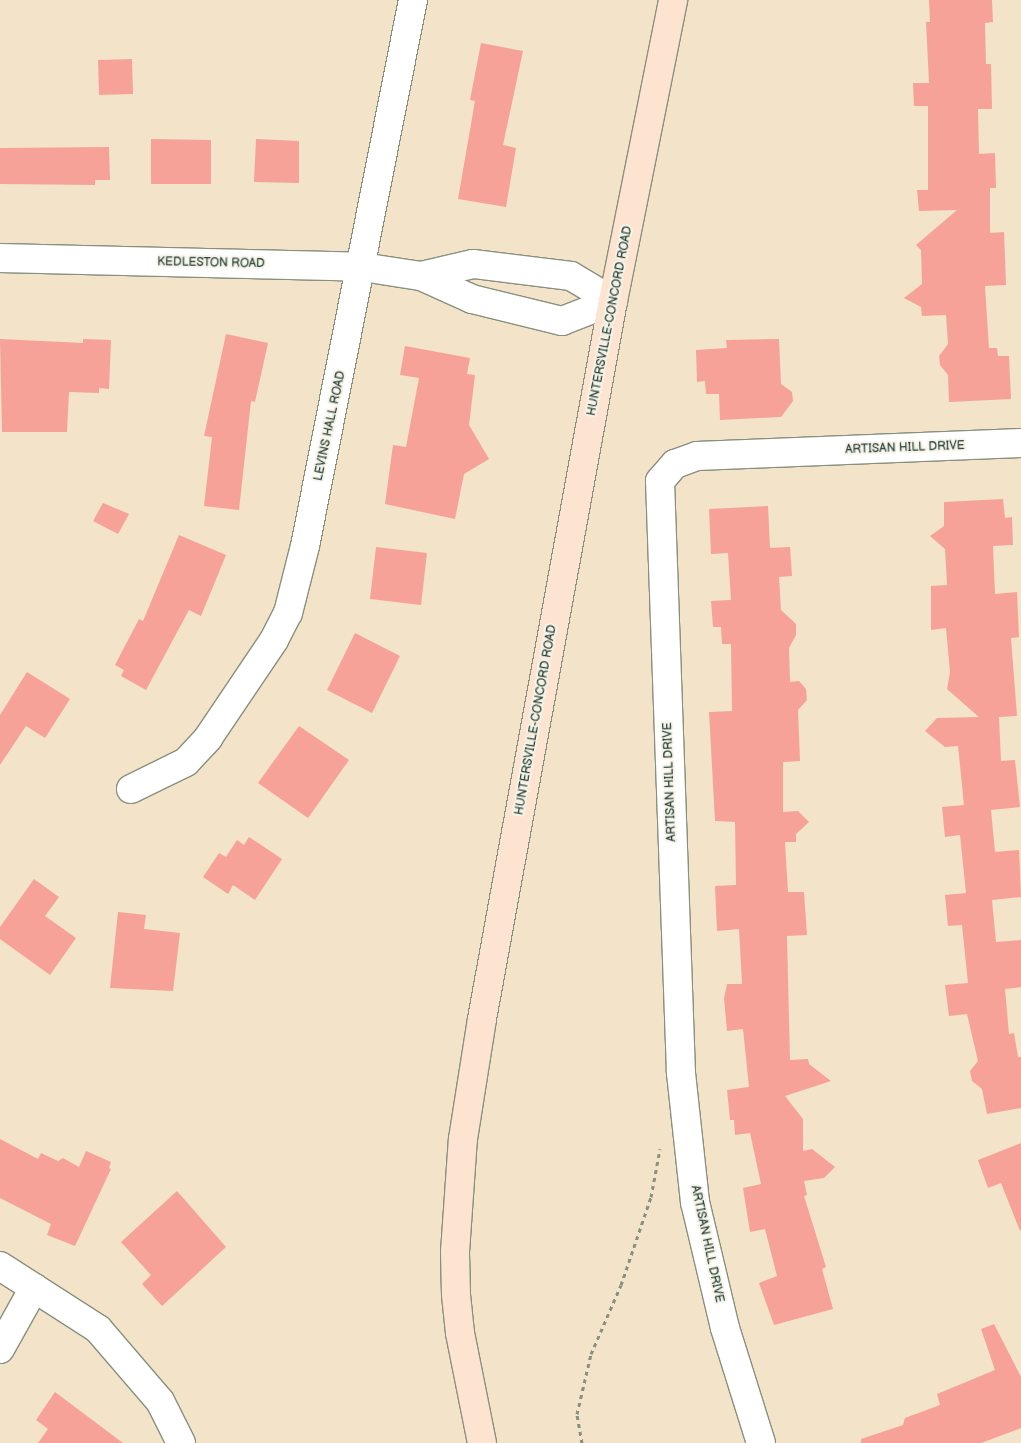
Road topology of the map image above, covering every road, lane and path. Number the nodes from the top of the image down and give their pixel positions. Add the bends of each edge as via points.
1 (413, 0) edge
2 (673, 0) edge
3 (0, 258) edge
4 (362, 267) junction
5 (421, 276) junction
6 (613, 301) junction
7 (1021, 443) edge
8 (131, 789) dead end
9 (662, 1140) dead end
10 (0, 1266) edge
11 (34, 1288) junction
12 (0, 1349) edge
13 (181, 1443) edge
14 (482, 1443) edge
15 (582, 1443) edge
16 (761, 1443) edge

1 - 4 street, LEVINS HALL ROAD
2 - 6 main road, HUNTERSVILLE-CONCORD ROAD
3 - 4 street, KEDLESTON ROAD
4 - 5 street, KEDLESTON ROAD
4 - 8 street, LEVINS HALL ROAD via 305,546 288,613 274,640 208,738 186,762
5 - 6 street, KEDLESTON ROAD via 473,264 571,276
5 - 6 street, KEDLESTON ROAD via 472,298 562,320
6 - 14 main road, HUNTERSVILLE-CONCORD ROAD via 463,1139 455,1252 456,1294 460,1333
7 - 16 street, ARTISAN HILL DRIVE via 697,456 675,464 660,481 681,1073 695,1202 725,1328
9 - 15 path via 648,1206 621,1285 591,1354 577,1414
10 - 11 street
11 - 12 street
11 - 13 street via 98,1329 160,1401

